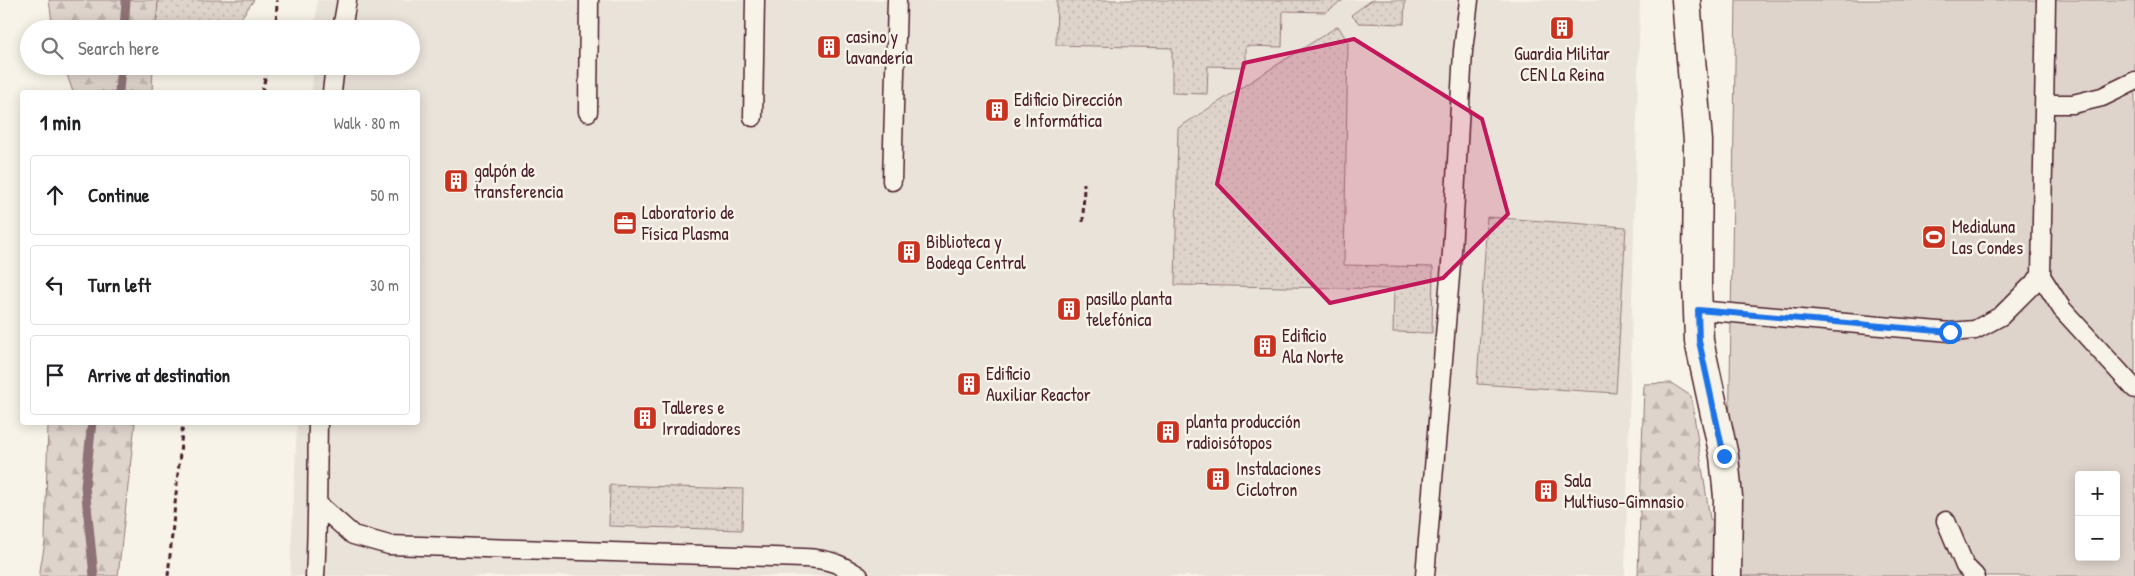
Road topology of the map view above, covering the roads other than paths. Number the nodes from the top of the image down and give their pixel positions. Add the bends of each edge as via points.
1 (347, 0) edge
2 (589, 0) edge
3 (754, 0) edge
4 (897, 0) edge
5 (1469, 0) edge
6 (1686, 0) edge
7 (2046, 0) edge
8 (344, 20) edge
9 (334, 75) edge
10 (2135, 81) edge
11 (332, 90) edge
12 (2044, 104) junction
13 (588, 112) dead end
14 (753, 117) dead end
15 (892, 181) dead end
16 (2041, 276) junction
17 (1698, 310) junction
18 (2135, 389) edge
19 (318, 425) edge
20 (318, 505) junction
21 (1946, 521) dead end
22 (315, 576) edge
23 (859, 576) edge
24 (1424, 576) edge
25 (1727, 576) edge
26 (1975, 576) edge

1 - 8 lane
2 - 13 lane
3 - 14 lane
4 - 15 lane
5 - 24 lane via 1463,51 1452,252
6 - 17 street via 1698,141
7 - 12 lane
9 - 11 lane
10 - 12 lane via 2102,96 2073,104
12 - 16 lane
16 - 17 lane via 2001,316 1976,330 1950,332
16 - 18 lane via 2062,309
17 - 25 street via 1699,341 1724,456 1728,497
19 - 20 lane
20 - 22 lane
20 - 23 lane via 354,535 389,545 826,559
21 - 26 lane via 1965,566

